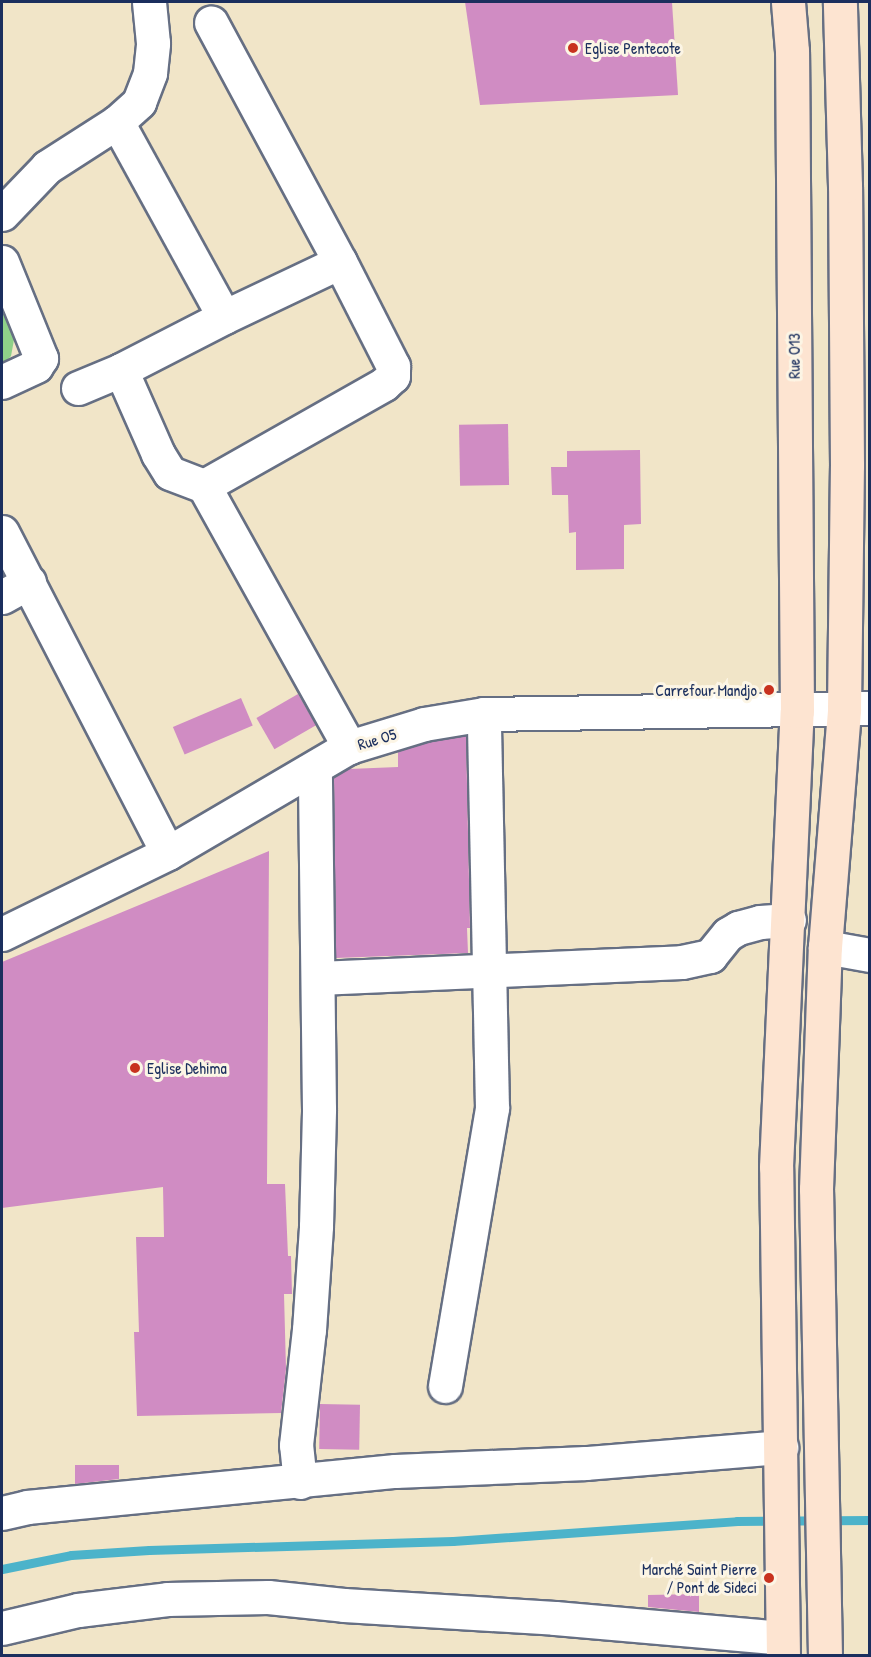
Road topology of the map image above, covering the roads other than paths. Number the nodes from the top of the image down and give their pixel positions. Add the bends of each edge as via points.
1 (149, 2) edge
2 (788, 2) edge
3 (840, 2) edge
4 (211, 22) dead end
5 (117, 122) junction
6 (2, 214) edge
7 (2, 262) edge
8 (340, 262) junction
9 (224, 317) junction
10 (122, 370) junction
11 (2, 382) edge
12 (78, 388) dead end
13 (204, 486) junction
14 (2, 532) edge
15 (15, 590) edge
16 (856, 709) edge
17 (797, 711) junction
18 (484, 714) junction
19 (349, 747) junction
20 (315, 768) junction
21 (168, 853) junction
22 (789, 920) junction
23 (5, 926) edge
24 (825, 947) junction
25 (870, 955) edge
26 (489, 970) junction
27 (318, 978) junction
28 (445, 1386) dead end
29 (781, 1447) junction
30 (300, 1482) junction
31 (2, 1513) edge
32 (2, 1628) edge
33 (783, 1647) edge
34 (825, 1656) edge

1 - 5 street via 153,43 150,73 139,102
2 - 17 main road, Rue O13 via 792,51
3 - 16 main road via 847,465
4 - 8 street
5 - 6 street via 47,167
5 - 9 street
7 - 11 street via 40,358 36,366
8 - 9 street
8 - 13 street via 393,366 393,376
9 - 10 street
10 - 12 street
10 - 13 street via 170,473
13 - 19 street
14 - 15 street
15 - 21 street
16 - 17 street, Rue O5
16 - 24 main road
17 - 18 street, Rue O5
17 - 22 main road, Rue O13
18 - 19 street, Rue O5 via 424,724
18 - 26 street
19 - 20 street, Rue O5
20 - 21 street, Rue O5
20 - 27 street
21 - 23 street, Rue O5
22 - 26 street via 738,928 710,956 698,960
22 - 29 main road, Rue O13 via 776,1167
24 - 25 street
24 - 34 main road via 816,1189
26 - 27 street
26 - 28 street via 492,1108
27 - 30 street via 316,1226 296,1445
29 - 30 street via 586,1463 395,1471
29 - 33 main road, Rue O13
30 - 31 street via 27,1507
32 - 33 street via 78,1610 167,1599 268,1597 555,1618

